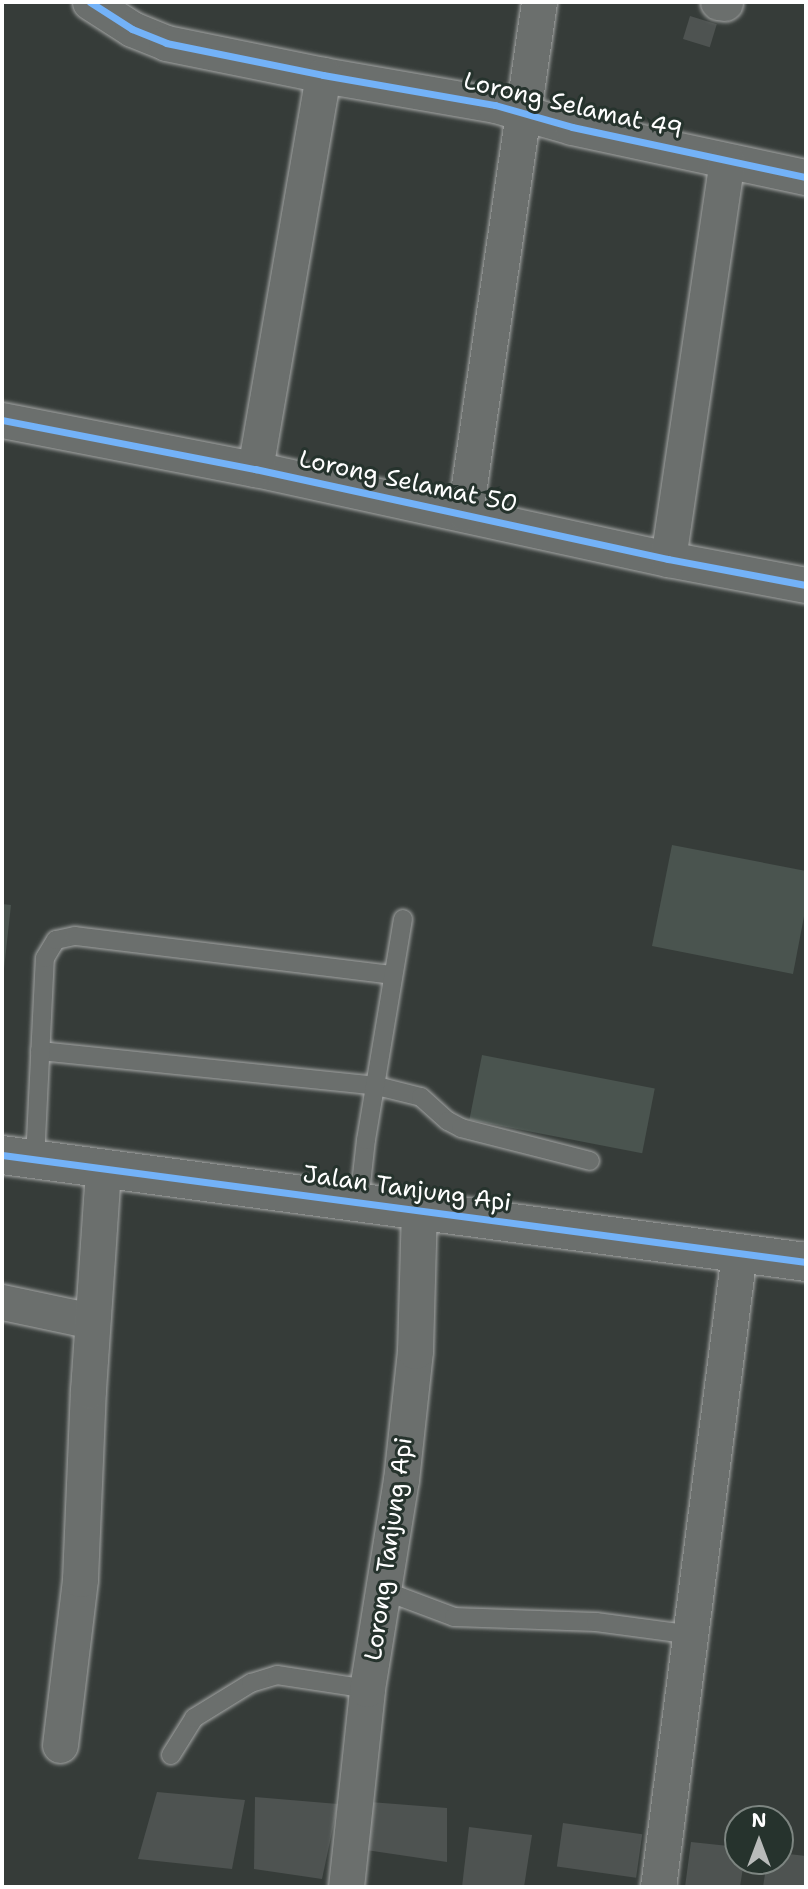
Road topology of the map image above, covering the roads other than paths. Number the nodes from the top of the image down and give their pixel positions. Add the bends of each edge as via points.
1 (90, 2) edge
2 (538, 2) edge
3 (324, 75) junction
4 (522, 113) junction
5 (727, 161) junction
6 (806, 177) edge
7 (2, 420) edge
8 (255, 469) junction
9 (465, 513) junction
10 (668, 559) junction
11 (806, 585) edge
12 (403, 919) dead end
13 (393, 975) junction
14 (40, 1051) junction
15 (377, 1086) junction
16 (18, 1157) edge
17 (590, 1161) dead end
18 (103, 1169) junction
19 (359, 1202) junction
20 (419, 1210) junction
21 (739, 1253) junction
22 (806, 1262) edge
23 (2, 1302) edge
24 (92, 1321) junction
25 (385, 1591) junction
26 (693, 1635) junction
27 (368, 1689) junction
28 (60, 1745) dead end
29 (171, 1755) dead end
30 (346, 1887) edge
31 (658, 1887) edge

1 - 3 street, Lorong Selamat 49 via 132,29 166,43
2 - 4 street
3 - 4 street, Lorong Selamat 49
3 - 8 street
4 - 5 street, Lorong Selamat 49
4 - 9 street
5 - 6 street, Lorong Selamat 49
5 - 10 street
7 - 8 street, Lorong Selamat 50
8 - 9 street, Lorong Selamat 50
9 - 10 street, Lorong Selamat 50
10 - 11 street, Lorong Selamat 50
12 - 13 lane
13 - 14 lane via 75,936 57,940 45,958
13 - 15 lane
14 - 15 lane
14 - 16 lane
15 - 17 lane via 421,1097 461,1128
15 - 19 lane
16 - 18 street, Jalan Tanjung Api
18 - 19 street, Jalan Tanjung Api
18 - 24 street
19 - 20 street, Jalan Tanjung Api
20 - 21 street, Jalan Tanjung Api
20 - 25 street, Lorong Tanjung Api via 415,1351
21 - 22 street, Jalan Tanjung Api
21 - 26 street
23 - 24 street
24 - 28 street via 80,1579
25 - 26 lane via 474,1620 596,1622
25 - 27 street, Lorong Tanjung Api
26 - 31 street
27 - 29 lane via 277,1675 251,1683 194,1718
27 - 30 street, Lorong Tanjung Api

